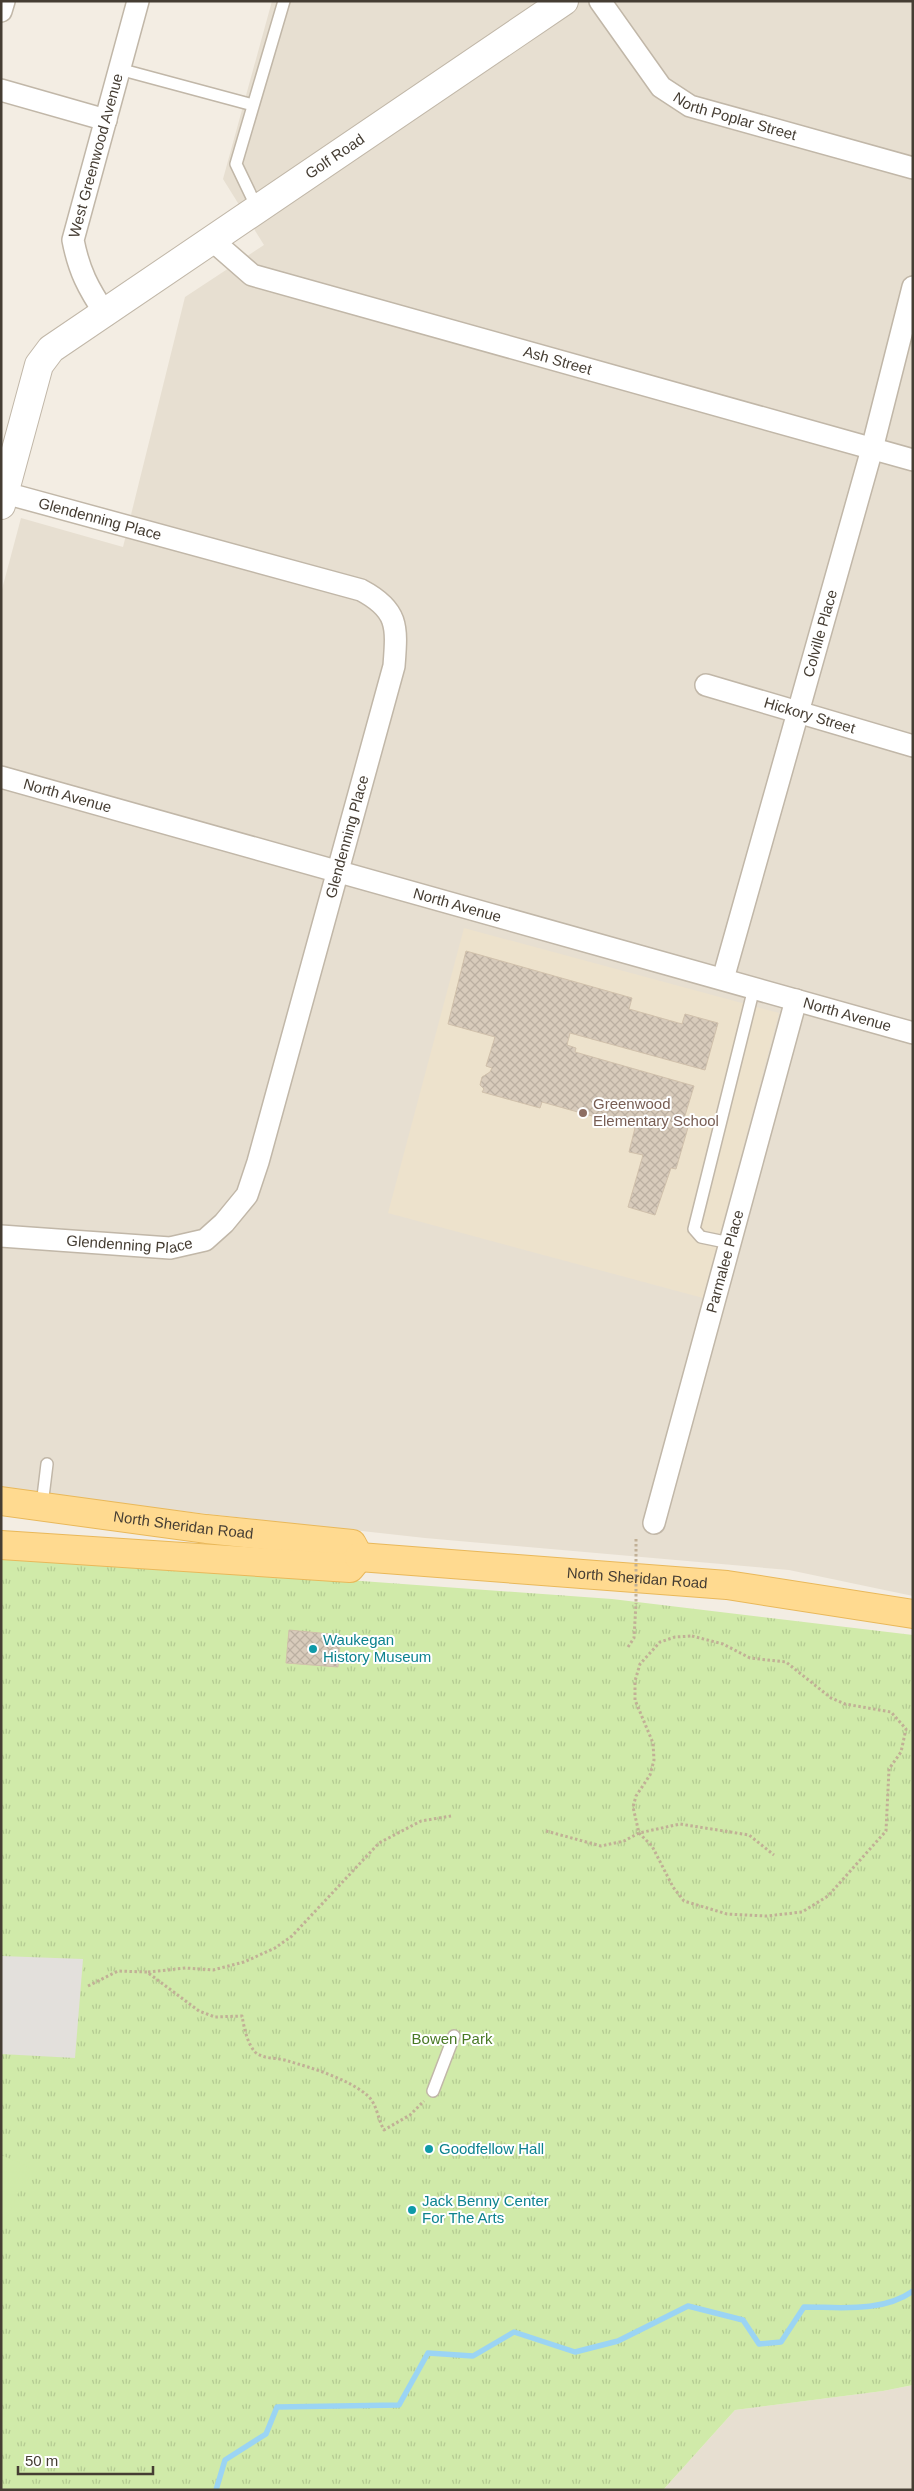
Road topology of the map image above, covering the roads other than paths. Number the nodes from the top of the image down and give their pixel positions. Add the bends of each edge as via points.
1 (4, 1) edge
2 (138, 1) edge
3 (284, 1) edge
4 (564, 1) edge
5 (600, 1) edge
6 (1, 11) edge
7 (120, 69) junction
8 (1, 90) edge
9 (253, 105) junction
10 (106, 120) junction
11 (913, 168) edge
12 (258, 210) junction
13 (213, 241) junction
14 (913, 287) edge
15 (106, 315) junction
16 (10, 442) edge
17 (872, 449) junction
18 (913, 460) edge
19 (3, 499) edge
20 (706, 685) dead end
21 (798, 714) junction
22 (913, 746) edge
23 (1, 777) edge
24 (338, 870) junction
25 (723, 979) junction
26 (754, 988) junction
27 (796, 1000) junction
28 (913, 1033) edge
29 (1, 1236) edge
30 (730, 1243) junction
31 (47, 1464) dead end
32 (1, 1501) edge
33 (42, 1505) junction
34 (654, 1523) dead end
35 (1, 1545) edge
36 (359, 1556) junction
37 (913, 1614) edge
38 (454, 2036) dead end
39 (433, 2091) road end

1 - 6 street
2 - 7 street, West Greenwood Avenue
3 - 9 lane
4 - 12 street, Golf Road
5 - 11 street, North Poplar Street via 661,87 690,106
7 - 9 lane
7 - 10 street, West Greenwood Avenue
8 - 10 street
9 - 12 lane via 236,164
10 - 15 street, West Greenwood Avenue via 73,240 87,287
12 - 13 street, Golf Road
13 - 15 street, Golf Road
13 - 17 street, Ash Street via 252,275
14 - 17 street, Colville Place
15 - 16 street via 51,349 40,365
16 - 19 street
17 - 18 street, Ash Street
17 - 21 street, Colville Place
19 - 24 street, Glendenning Place via 361,590 380,600 396,632 394,666
20 - 21 street, Hickory Street
21 - 22 street, Hickory Street
21 - 25 street, Colville Place
23 - 24 street, North Avenue
24 - 25 street, North Avenue
24 - 29 street, Glendenning Place via 258,1162 247,1195 224,1223 205,1240 170,1248
25 - 26 street, North Avenue
26 - 27 street, North Avenue
26 - 30 lane via 694,1228 701,1236
27 - 28 street, North Avenue
27 - 30 street, Parmalee Place
30 - 34 street, Parmalee Place
31 - 33 lane
32 - 33 main road, North Sheridan Road
33 - 36 main road, North Sheridan Road via 206,1529 352,1544
35 - 36 main road, North Sheridan Road via 350,1568
36 - 37 main road, North Sheridan Road via 727,1585
38 - 39 lane

